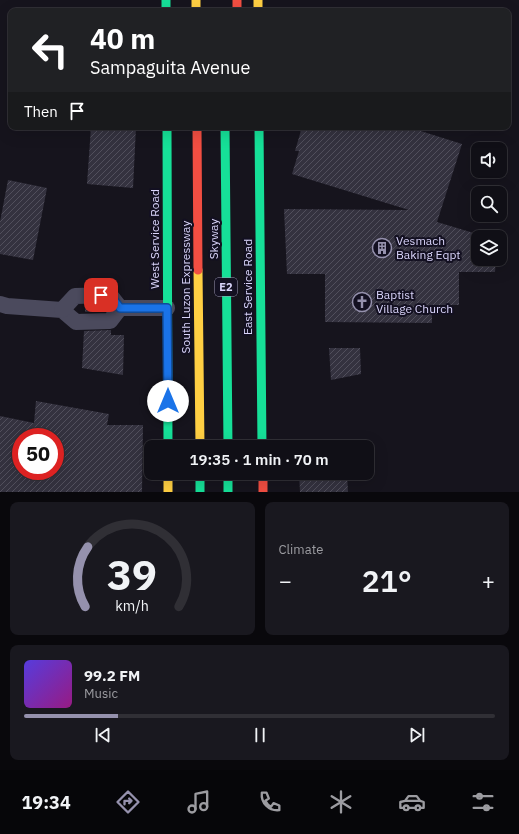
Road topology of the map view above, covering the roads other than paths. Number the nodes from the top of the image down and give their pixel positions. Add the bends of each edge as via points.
1 (166, 130) edge
2 (197, 130) edge
3 (225, 130) edge
4 (259, 130) edge
5 (207, 277) dead end
6 (0, 304) edge
7 (120, 308) junction
8 (167, 308) junction
9 (62, 310) junction
10 (168, 440) edge
11 (200, 440) edge
12 (208, 440) edge
13 (228, 440) edge
14 (262, 440) edge
15 (168, 480) edge
16 (200, 480) edge
17 (208, 480) edge
18 (228, 480) edge
19 (263, 480) edge
20 (168, 492) edge
21 (200, 492) edge
22 (209, 492) edge
23 (228, 492) edge
24 (263, 492) edge

1 - 8 main road, West Service Road
2 - 11 main road, South Luzon Expressway / E2
3 - 13 main road, Skyway / E2
4 - 14 main road, East Service Road
5 - 12 main road, E2
6 - 9 street
7 - 8 street
7 - 9 street via 110,321 76,322
7 - 9 street via 110,295 75,296
8 - 10 main road, West Service Road
15 - 20 main road
16 - 21 main road
17 - 22 main road
18 - 23 main road
19 - 24 main road

